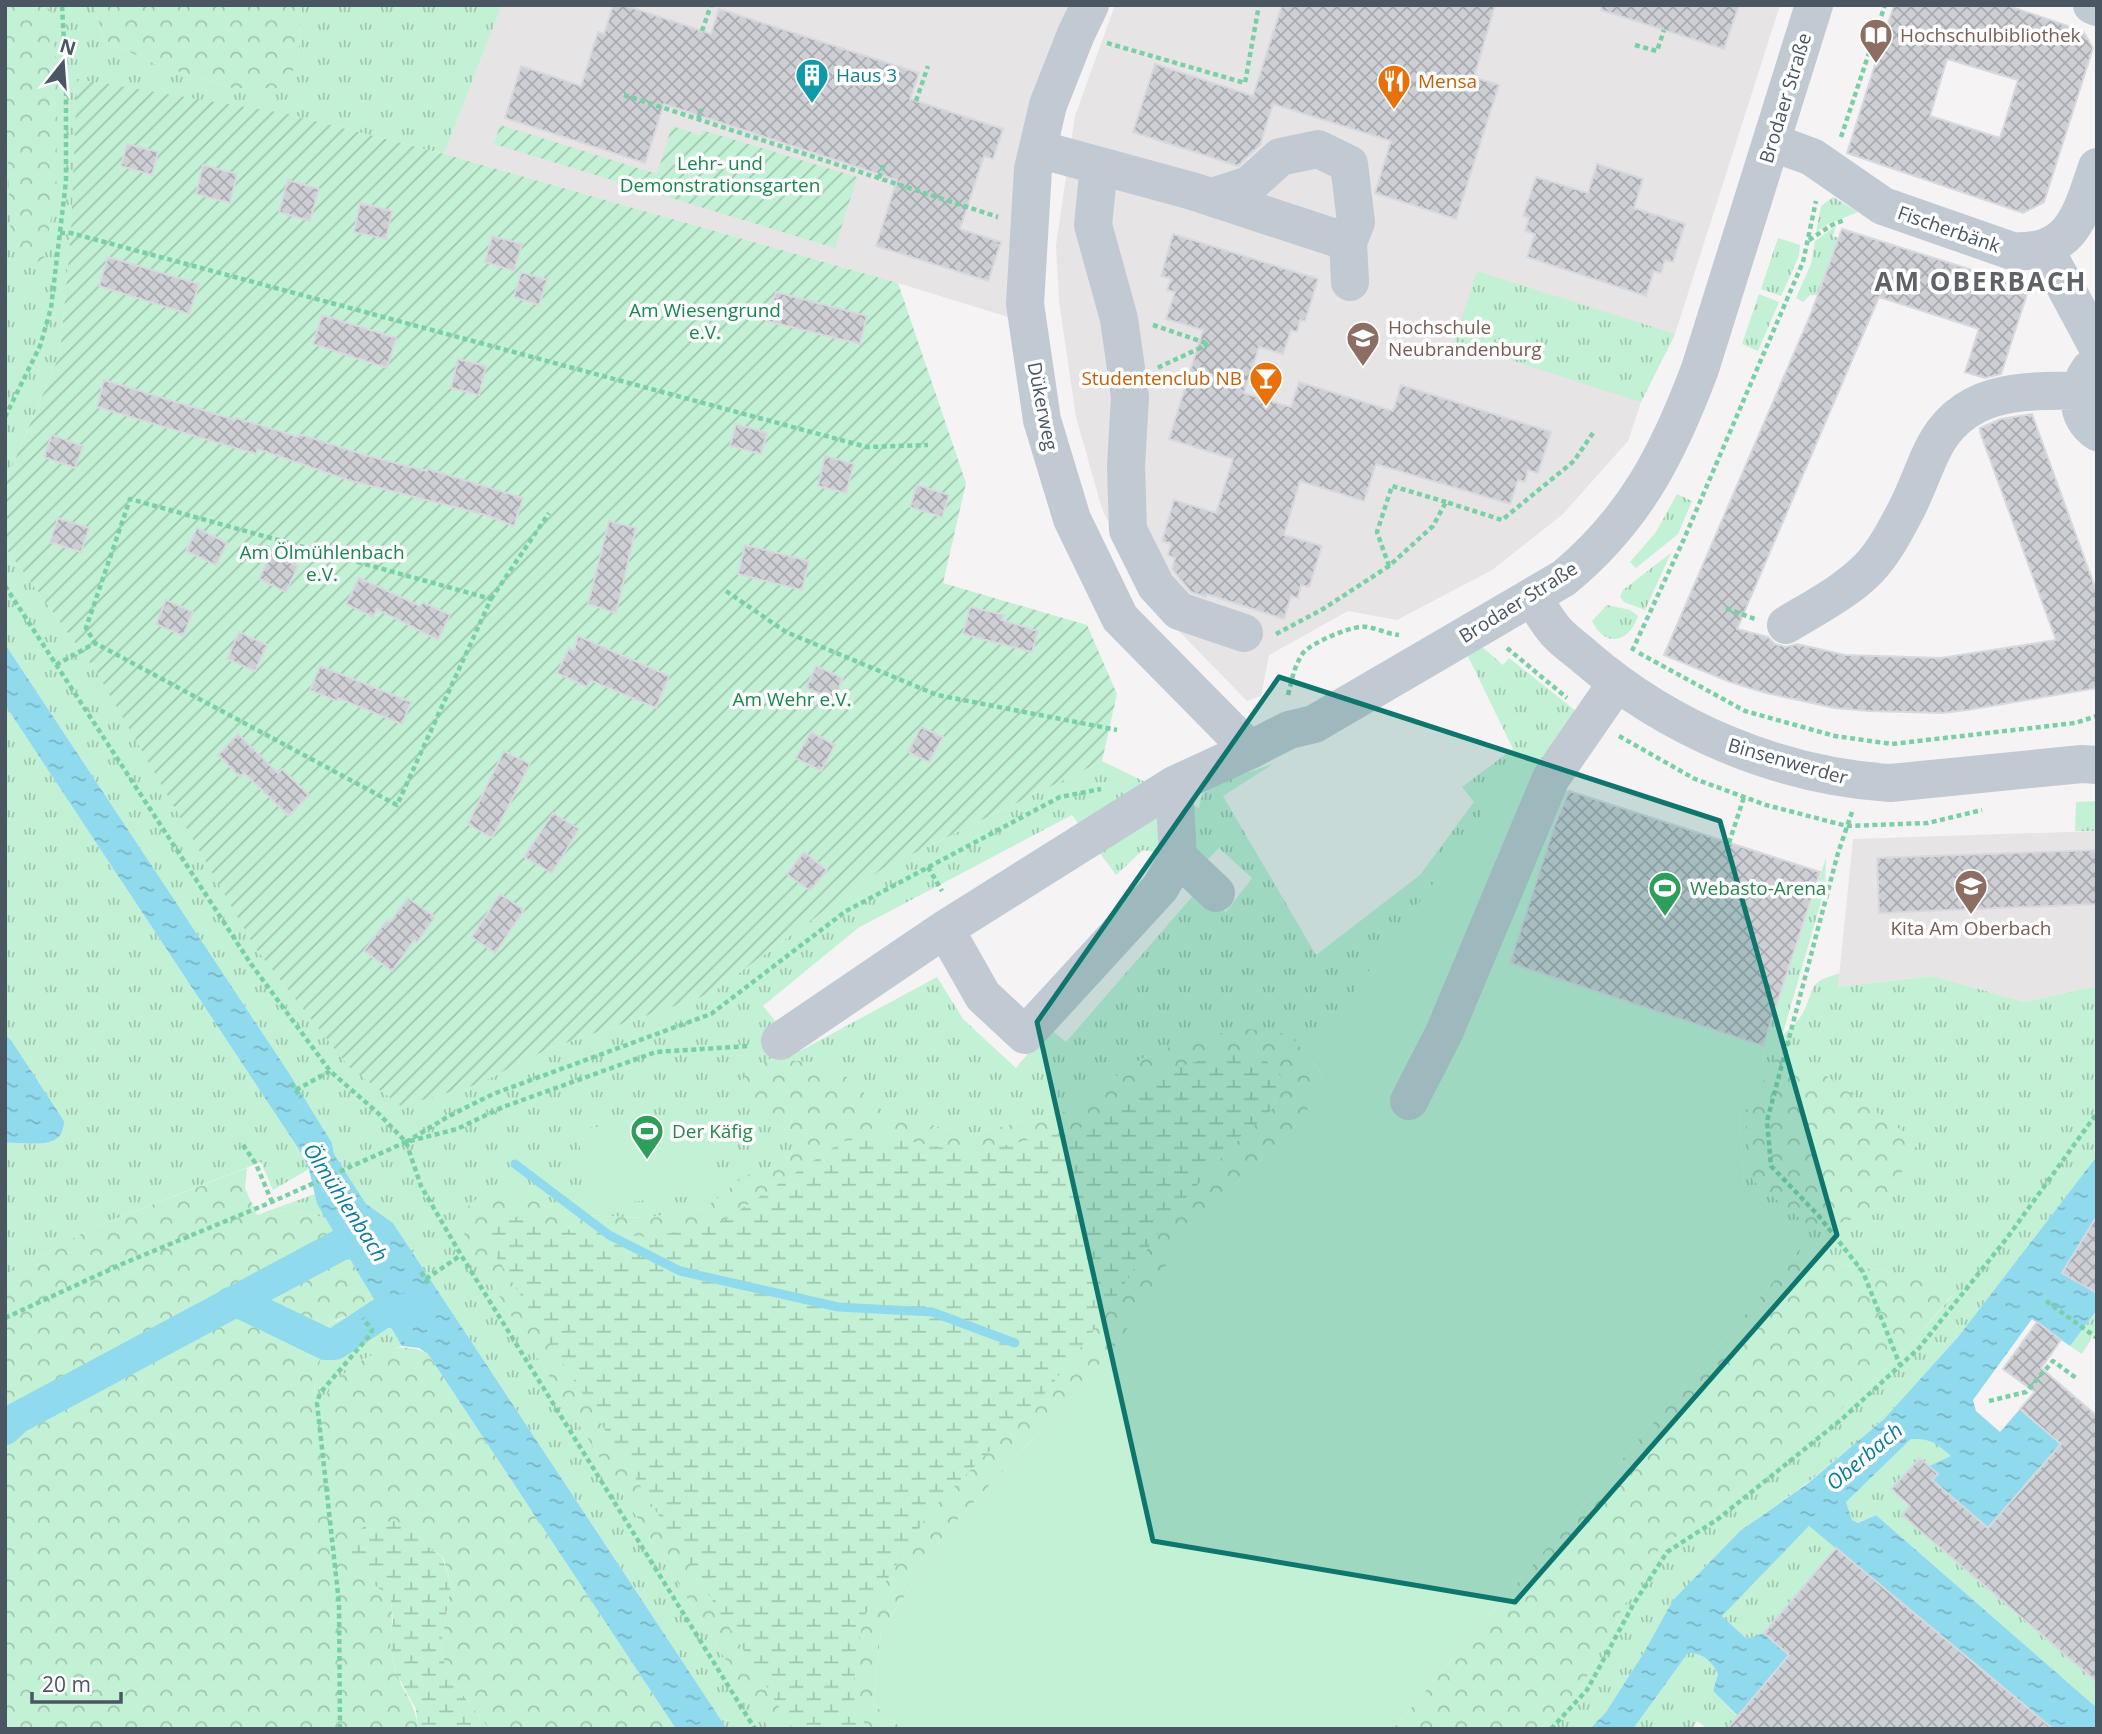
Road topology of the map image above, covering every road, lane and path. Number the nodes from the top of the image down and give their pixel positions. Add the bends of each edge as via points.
1 (62, 5) edge
2 (711, 5) edge
3 (1259, 5) edge
4 (1814, 5) edge
5 (1885, 5) edge
6 (2092, 5) edge
7 (2097, 7) edge
8 (1083, 20) edge
9 (1664, 30) dead end
10 (702, 31) dead end
11 (1635, 45) dead end
12 (928, 66) dead end
13 (624, 95) dead end
14 (916, 100) dead end
15 (702, 109) dead end
16 (698, 119) junction
17 (1771, 142) junction
18 (1038, 149) junction
19 (884, 164) dead end
20 (1099, 166) junction
21 (2097, 167) edge
22 (1831, 168) junction
23 (880, 178) junction
24 (1212, 197) junction
25 (1029, 227) junction
26 (60, 233) junction
27 (1348, 242) junction
28 (2045, 249) junction
29 (1350, 282) dead end
30 (1117, 313) junction
31 (2097, 346) edge
32 (2088, 377) edge
33 (1128, 382) junction
34 (5, 418) edge
35 (1595, 430) dead end
36 (2097, 432) edge
37 (928, 445) dead end
38 (1446, 502) junction
39 (549, 513) dead end
40 (1389, 566) junction
41 (5, 586) edge
42 (726, 591) dead end
43 (1532, 597) junction
44 (491, 599) junction
45 (1786, 625) dead end
46 (1244, 633) joint
47 (1401, 635) dead end
48 (95, 643) junction
49 (1633, 650) junction
50 (56, 665) junction
51 (1616, 684) junction
52 (2097, 716) edge
53 (1117, 730) dead end
54 (1289, 730) junction
55 (1250, 750) junction
56 (2097, 765) edge
57 (1860, 781) junction
58 (1174, 785) junction
59 (1112, 787) dead end
60 (1744, 797) dead end
61 (1729, 843) dead end
62 (1178, 857) junction
63 (1216, 893) dead end
64 (945, 929) junction
65 (780, 1041) joint
66 (330, 1071) junction
67 (291, 1083) dead end
68 (296, 1090) junction
69 (301, 1098) dead end
70 (1409, 1101) dead end
71 (2097, 1113) edge
72 (406, 1142) junction
73 (243, 1145) dead end
74 (272, 1202) junction
75 (461, 1255) junction
76 (422, 1272) dead end
77 (426, 1279) junction
78 (430, 1286) dead end
79 (2046, 1301) dead end
80 (5, 1318) edge
81 (363, 1318) dead end
82 (2097, 1338) edge
83 (1900, 1366) junction
84 (2076, 1378) dead end
85 (1989, 1401) dead end
86 (340, 1729) edge
87 (755, 1729) edge
88 (1552, 1729) edge

1 - 26 path via 66,181
2 - 10 path
3 - 8 path via 1245,83
4 - 17 street, Brodaer Straße
5 - 22 path
6 - 7 street
8 - 18 street, Dükerweg via 1048,105
9 - 11 path via 1657,51
12 - 14 path
13 - 16 path
15 - 16 path
16 - 23 path
17 - 22 street, Fischerbänk
17 - 43 street, Brodaer Straße via 1678,428 1629,512 1587,558
18 - 20 street
18 - 25 street, Dükerweg
19 - 23 path
20 - 24 street
20 - 30 street via 1093,225
21 - 28 street via 2082,211 2069,232
22 - 28 street, Fischerbänk via 1865,195 1902,214 2012,251
22 - 49 path via 1816,202 1803,262
23 - 25 path
24 - 27 street
24 - 27 street via 1249,185 1280,156 1318,149 1349,164 1356,222
25 - 55 street, Dükerweg via 1025,304 1042,420 1072,519 1120,618
26 - 34 path via 51,308 40,346
26 - 37 path via 867,447
27 - 29 street
28 - 31 street
30 - 33 street
30 - 33 path via 1209,344
32 - 36 street via 2079,405
32 - 45 street via 1987,399 1963,411 1933,448 1893,536 1869,568
33 - 46 street via 1128,530 1156,586 1179,611
35 - 38 path via 1574,461 1502,520
38 - 40 path via 1433,526
38 - 40 path via 1392,486 1377,532
39 - 44 path
40 - 46 path via 1277,634
41 - 50 path
42 - 53 path via 786,632 937,695
43 - 51 street, Binsenwerder via 1553,629
43 - 54 street, Brodaer Straße via 1314,724
44 - 48 path via 130,499 86,628
44 - 48 path via 397,805
47 - 54 path via 1351,627 1305,650 1285,708
48 - 50 path
49 - 51 path
49 - 52 path via 1745,711 1835,736 1892,744 2075,723
50 - 66 path via 251,964
51 - 57 street, Binsenwerder via 1708,737 1777,762
51 - 70 street via 1551,778 1444,1033
54 - 55 street, Brodaer Straße
55 - 58 street, Brodaer Straße
56 - 57 street, Binsenwerder via 1890,783
57 - 83 path via 1767,1121 1770,1166 1864,1272
58 - 62 street
58 - 64 street, Brodaer Straße
59 - 72 path via 1060,797 846,911 710,1014 494,1094
60 - 61 path
62 - 63 street
62 - 64 street via 1160,888 1024,1035 984,996
64 - 65 street, Brodaer Straße
65 - 72 path via 656,1052 503,1107 457,1129
66 - 68 path
66 - 72 path
67 - 68 path
68 - 69 path
71 - 83 path via 2007,1238
72 - 74 path
72 - 75 path via 421,1186
73 - 74 path
74 - 80 path
75 - 77 path
75 - 87 path
76 - 77 path
77 - 78 path
79 - 82 path
81 - 86 path via 372,1334 320,1393 317,1403 339,1603
83 - 88 path via 1718,1519 1667,1552 1587,1690
84 - 85 path via 2053,1361 2026,1392

